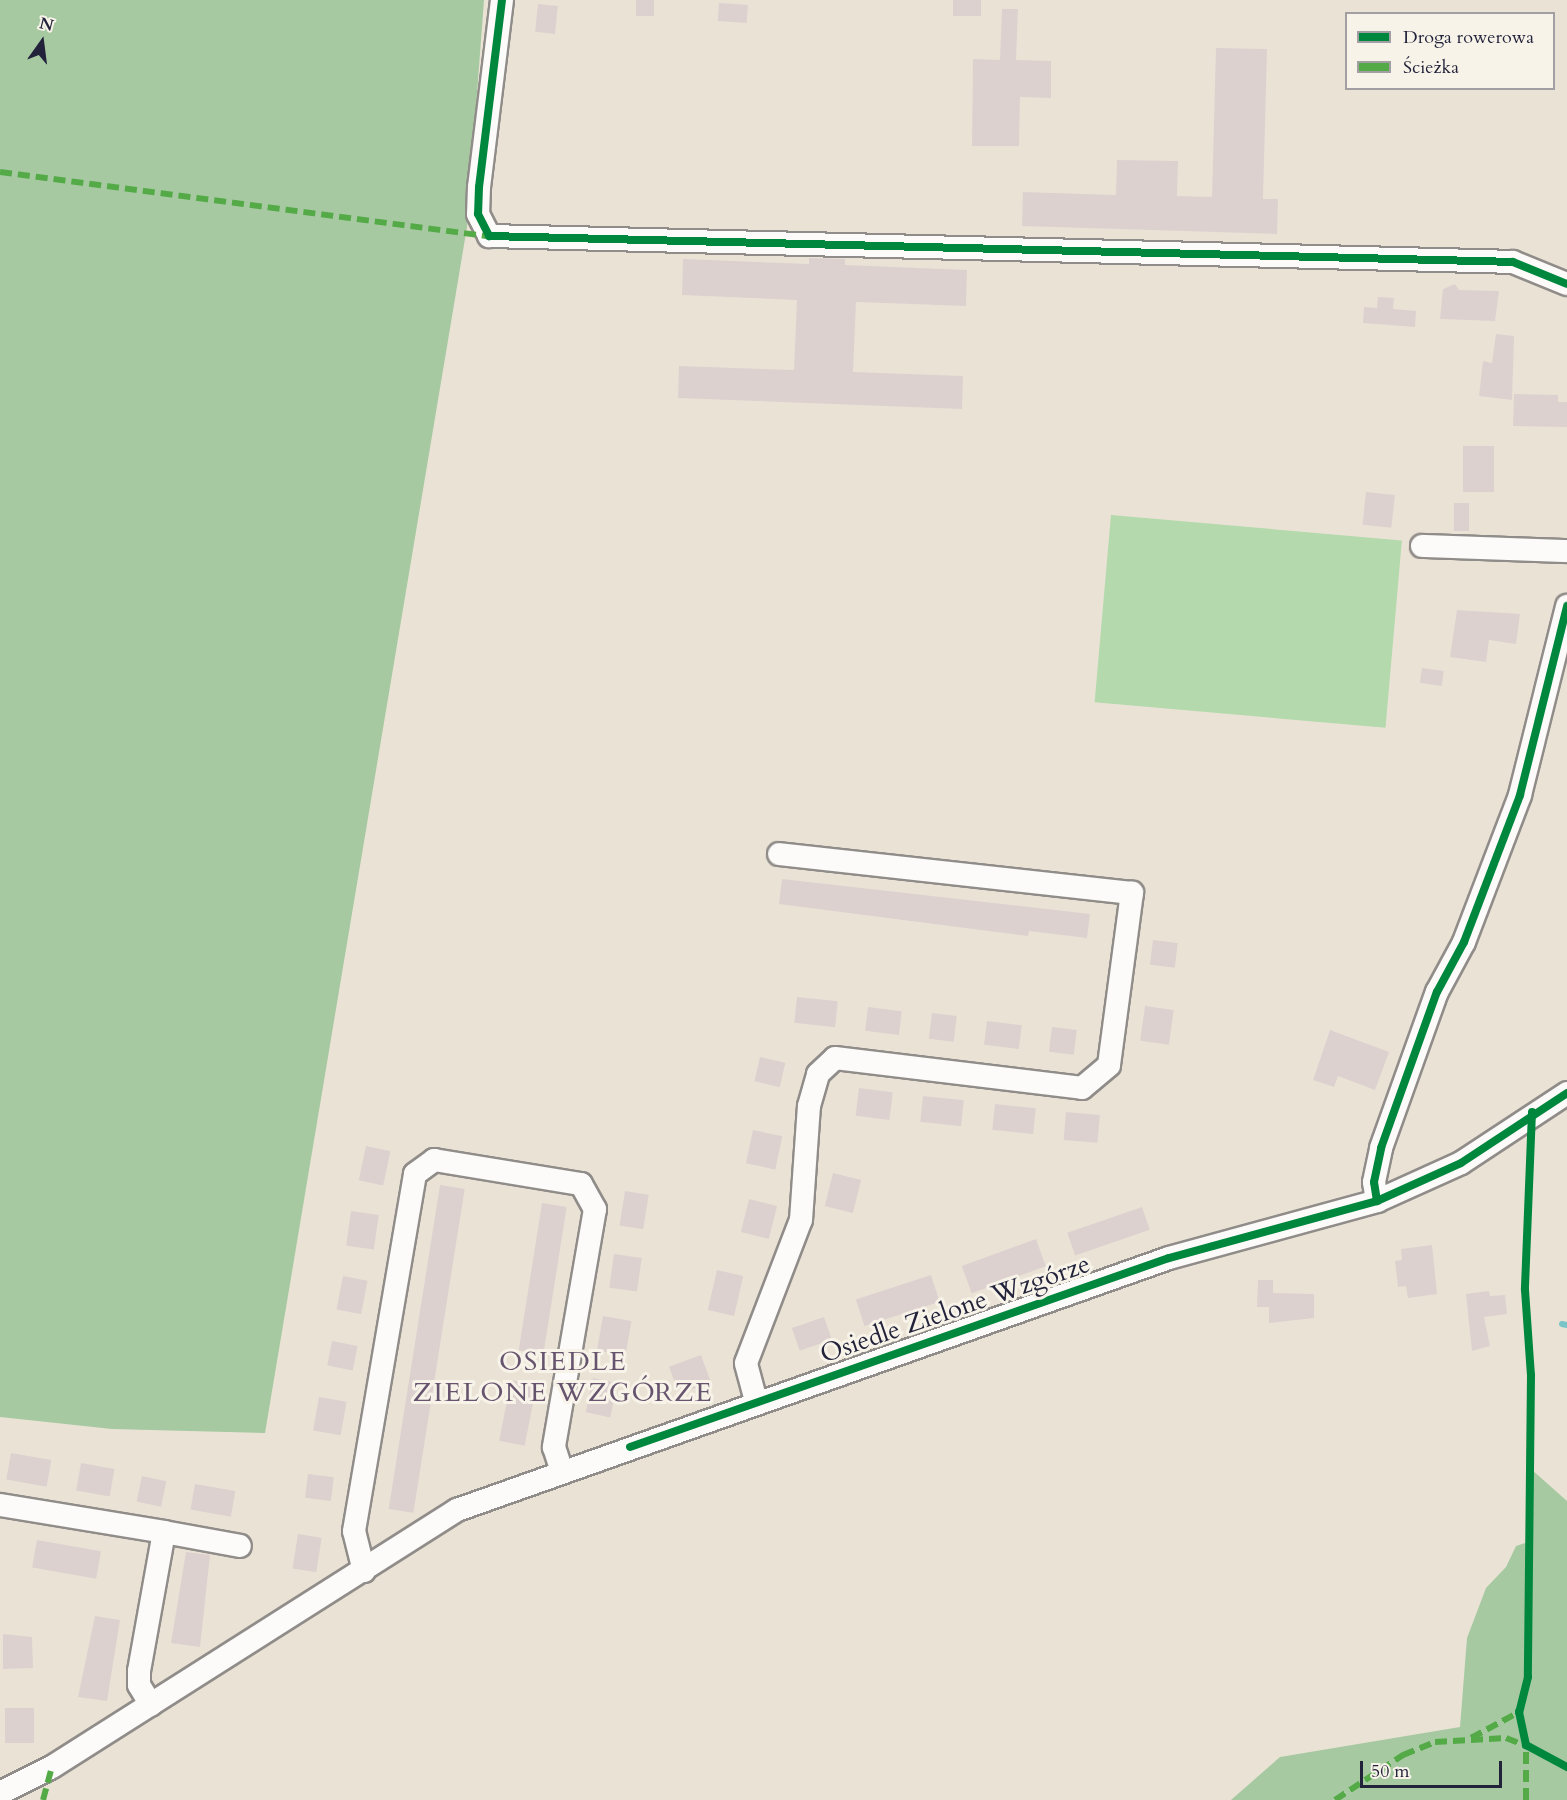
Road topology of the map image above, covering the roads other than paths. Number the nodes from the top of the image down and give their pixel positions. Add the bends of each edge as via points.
1 (502, 0) edge
2 (1567, 284) edge
3 (1422, 546) dead end
4 (1567, 550) edge
5 (1567, 606) edge
6 (779, 854) dead end
7 (1567, 1093) edge
8 (1377, 1201) junction
9 (756, 1401) junction
10 (562, 1472) junction
11 (0, 1505) edge
12 (164, 1532) junction
13 (240, 1546) dead end
14 (364, 1571) junction
15 (151, 1705) junction
16 (0, 1793) edge

1 - 2 street via 479,187 478,214 489,236 1514,262
3 - 4 street
5 - 8 street via 1520,795 1464,942 1437,992 1381,1148
6 - 9 street via 1132,893 1109,1065 1082,1088 835,1058 818,1074 809,1106 801,1220 746,1363
7 - 8 street, Osiedle Zielone Wzgórze via 1461,1163
8 - 9 street, Osiedle Zielone Wzgórze via 1169,1258
9 - 10 street, Osiedle Zielone Wzgórze
10 - 14 street, Osiedle Zielone Wzgórze via 457,1510
10 - 14 street via 554,1447 595,1209 581,1184 435,1160 415,1174 409,1208 354,1531
11 - 12 street
12 - 13 street
12 - 15 street via 139,1671 139,1685
14 - 15 street, Osiedle Zielone Wzgórze
15 - 16 street, Osiedle Zielone Wzgórze

